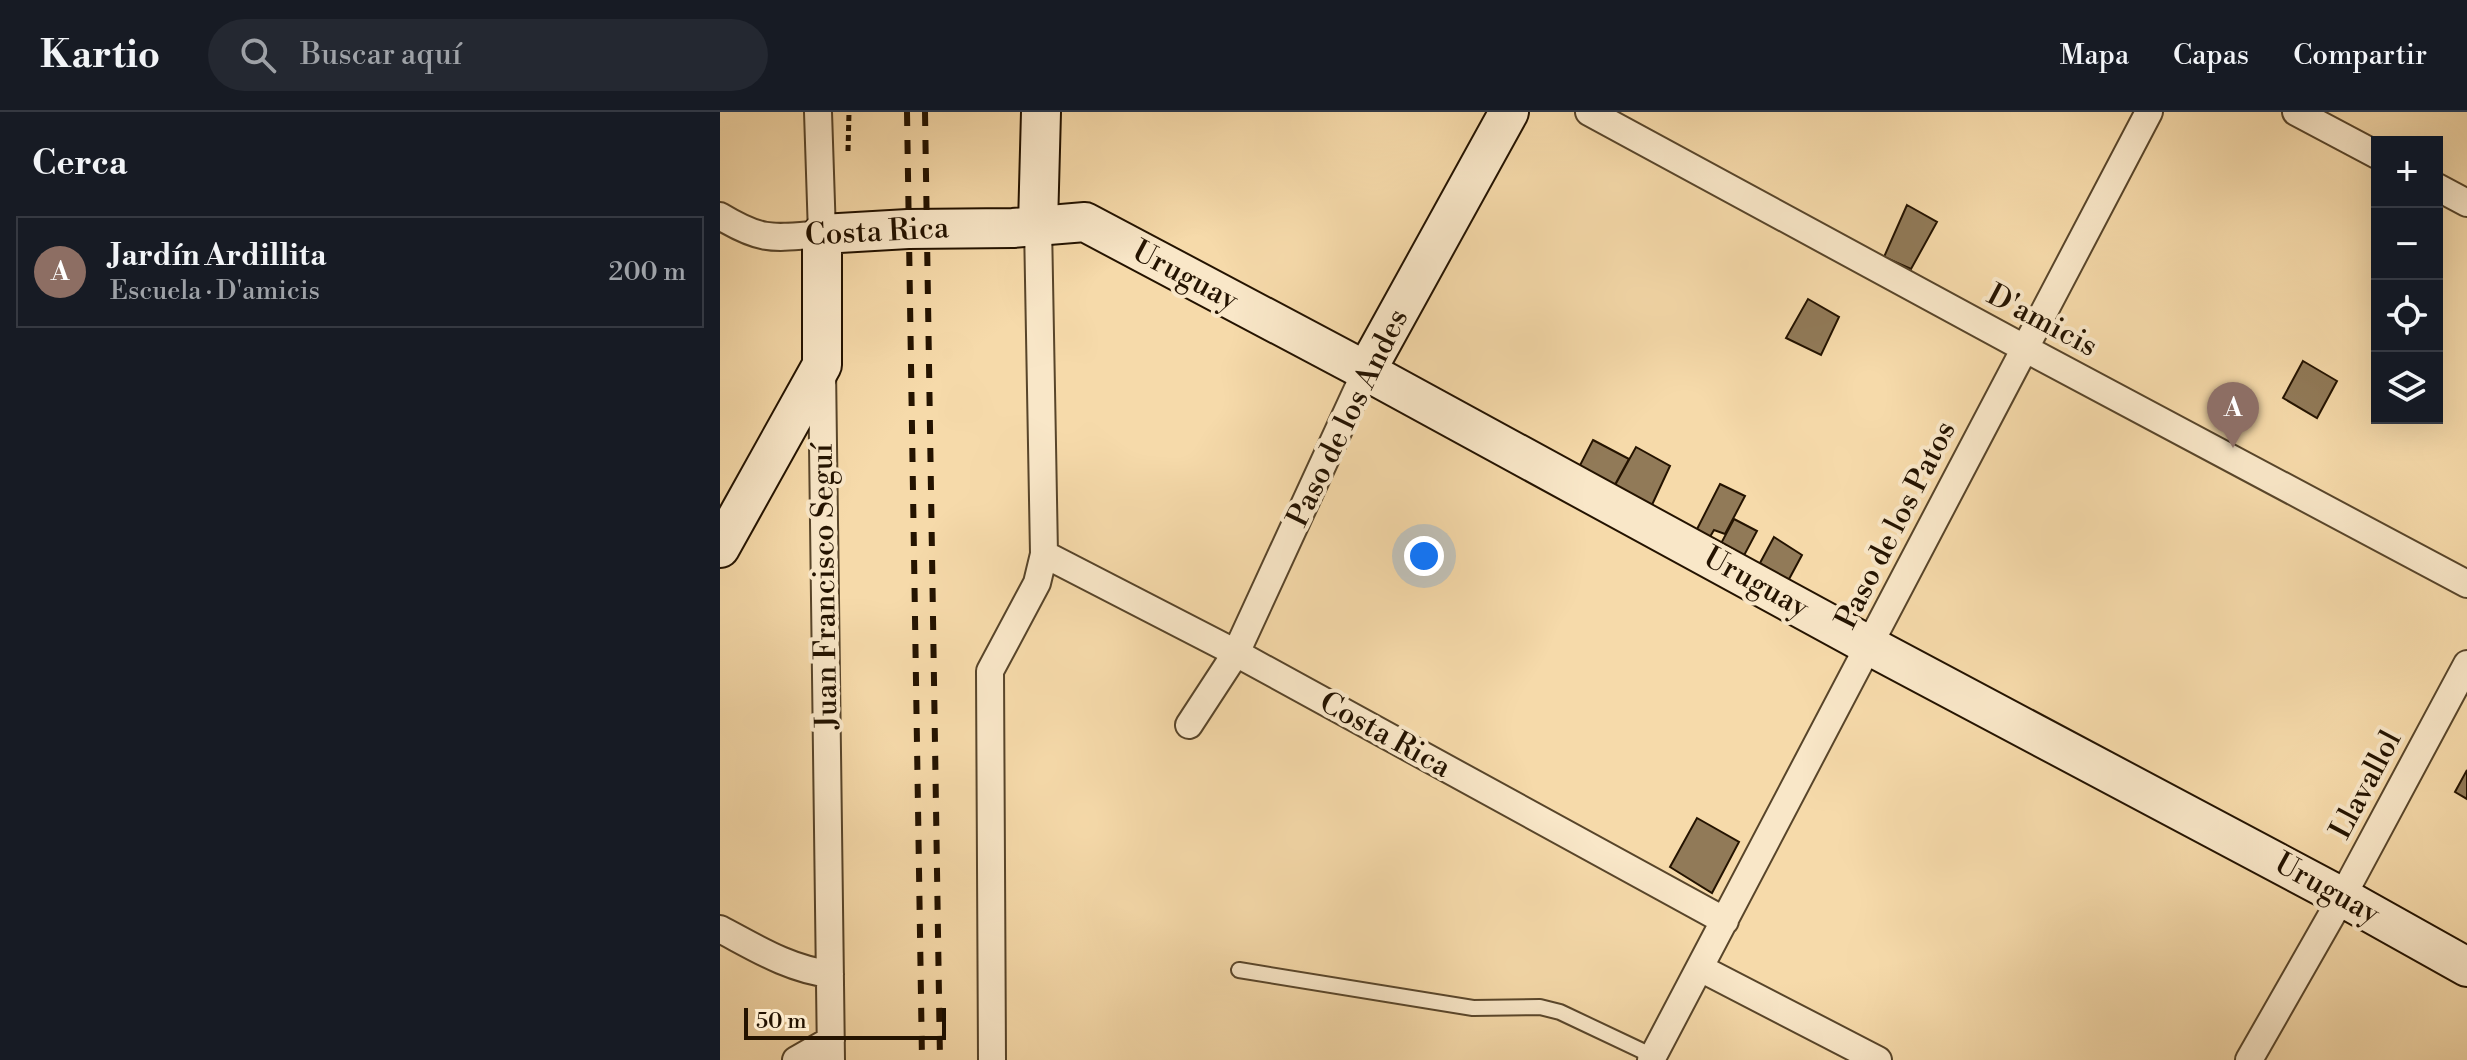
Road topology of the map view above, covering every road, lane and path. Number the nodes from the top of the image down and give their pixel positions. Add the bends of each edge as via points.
1 (818, 112) edge
2 (1041, 112) edge
3 (1509, 112) edge
4 (1589, 112) edge
5 (2149, 112) edge
6 (2296, 112) edge
7 (2371, 152) edge
8 (2443, 190) edge
9 (2467, 203) edge
10 (720, 216) edge
11 (1038, 225) junction
12 (822, 234) junction
13 (2024, 348) junction
14 (822, 365) junction
15 (1366, 371) junction
16 (720, 548) edge
17 (1044, 554) junction
18 (2467, 584) edge
19 (1870, 646) junction
20 (1236, 653) junction
21 (2467, 664) edge
22 (1189, 725) dead end
23 (2342, 897) junction
24 (1725, 921) junction
25 (720, 929) edge
26 (2467, 967) edge
27 (1700, 968) junction
28 (1239, 970) dead end
29 (830, 974) junction
30 (831, 1050) edge
31 (1652, 1058) edge
32 (796, 1060) edge
33 (992, 1060) edge
34 (1878, 1060) edge
35 (2249, 1060) edge

1 - 12 street, Juan Francisco Seguí
2 - 11 street
3 - 15 street, Paso de los Andes
4 - 13 street, D'amicis
5 - 13 street, Paso de los Patos
6 - 7 street
8 - 9 street
10 - 12 street, Costa Rica via 761,237
11 - 12 street, Costa Rica
11 - 15 street, Uruguay via 1085,222
11 - 17 street
12 - 14 street, Juan Francisco Seguí
13 - 18 street, D'amicis
13 - 19 street, Paso de los Patos
14 - 16 street
14 - 29 street, Juan Francisco Seguí
15 - 19 street, Uruguay
15 - 20 street, Paso de los Andes
17 - 20 street, Costa Rica
17 - 33 street via 1037,583 990,671
19 - 23 street, Uruguay
19 - 24 street, Paso de los Patos
20 - 22 street, Paso de los Andes
20 - 24 street, Costa Rica
21 - 23 street, Llavallol
23 - 26 street, Uruguay
23 - 35 street, Llavallol
24 - 27 street, Paso de los Patos
25 - 29 street via 785,963
27 - 31 street, Paso de los Patos
27 - 34 street
28 - 31 lane via 1473,1008 1540,1007
29 - 30 street, Juan Francisco Seguí
30 - 32 street

